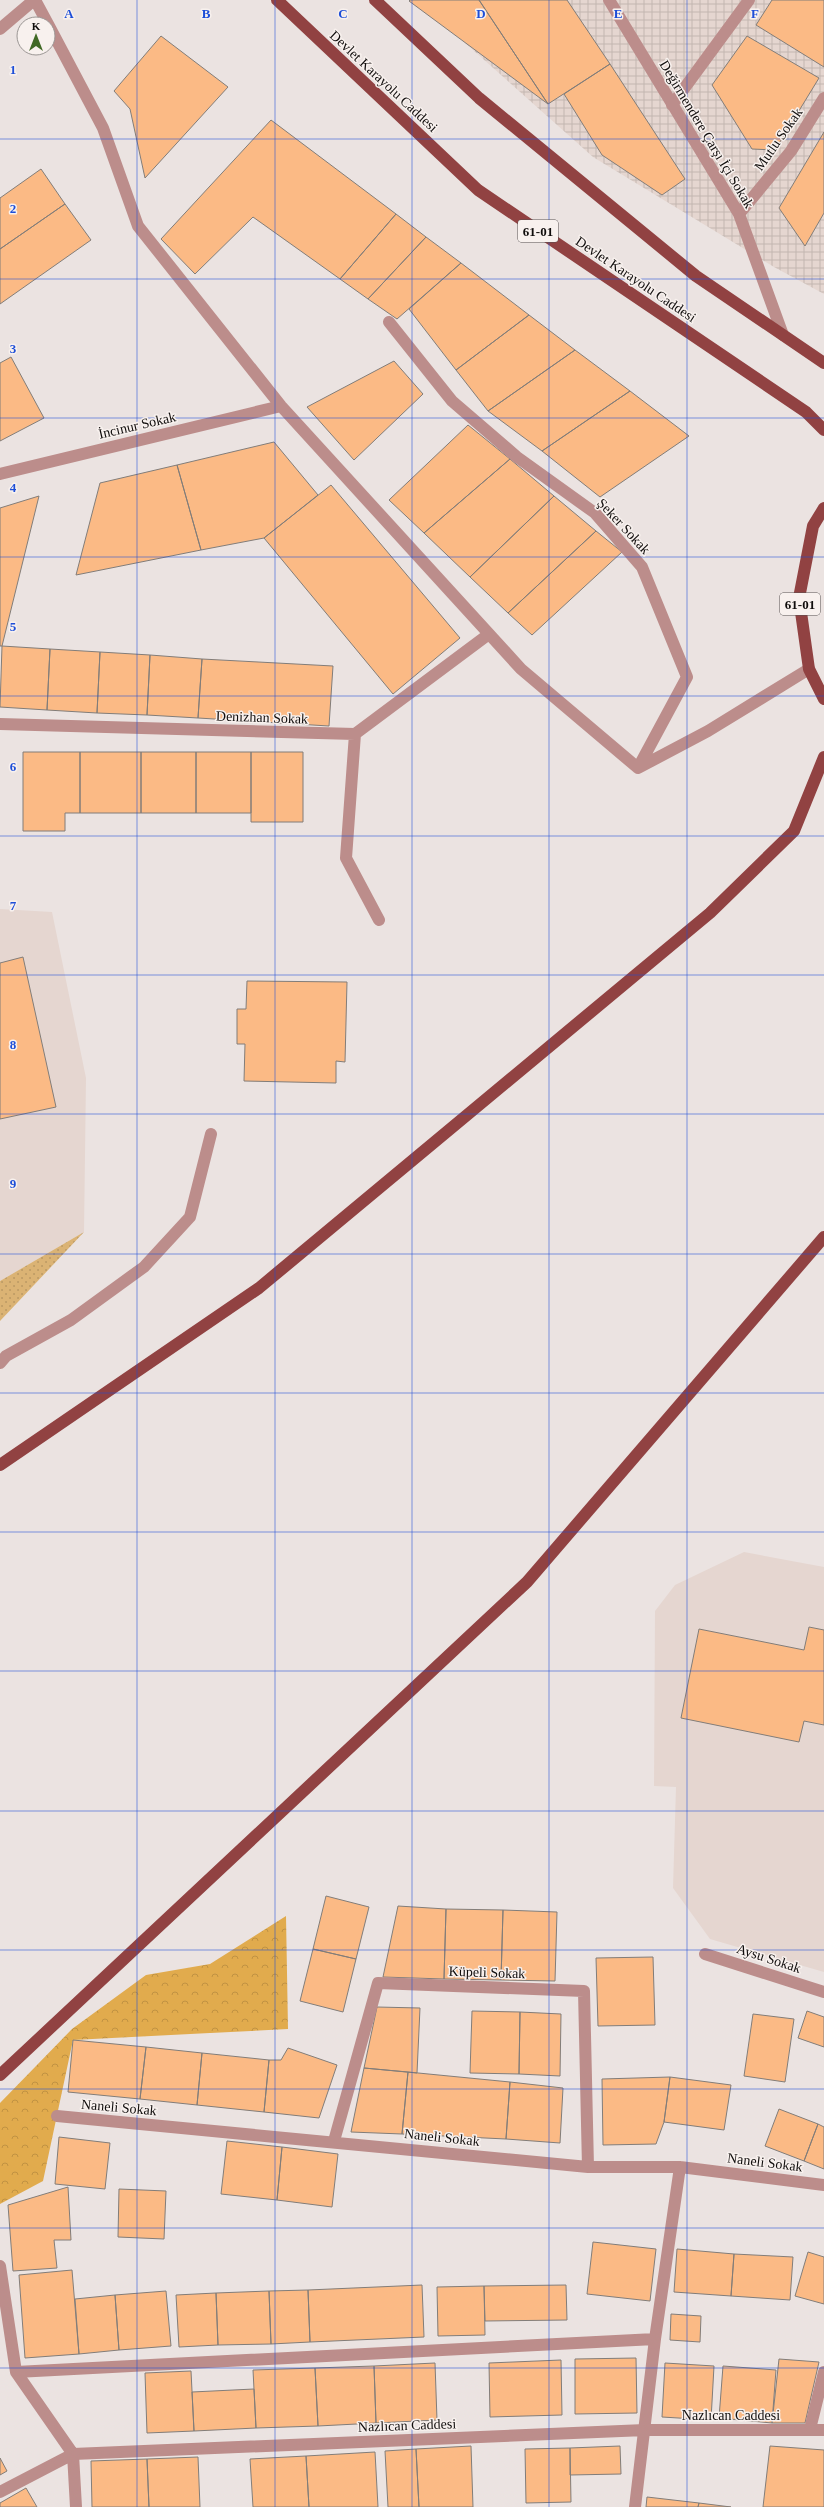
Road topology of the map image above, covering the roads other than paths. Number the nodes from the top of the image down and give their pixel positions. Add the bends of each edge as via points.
1 (34, 0) edge
2 (277, 0) edge
3 (375, 0) edge
4 (609, 0) edge
5 (749, 0) edge
6 (43, 16) edge
7 (0, 29) edge
8 (56, 39) edge
9 (824, 98) edge
10 (672, 106) junction
11 (739, 214) junction
12 (389, 322) dead end
13 (783, 335) junction
14 (824, 363) edge
15 (281, 406) junction
16 (824, 430) edge
17 (0, 474) edge
18 (824, 508) edge
19 (489, 634) junction
20 (809, 669) junction
21 (824, 700) edge
22 (0, 724) edge
23 (355, 734) junction
24 (824, 757) edge
25 (638, 768) junction
26 (379, 920) dead end
27 (210, 1134) dead end
28 (824, 1237) edge
29 (0, 1363) edge
30 (0, 1465) edge
31 (705, 1954) dead end
32 (824, 1992) edge
33 (0, 2075) edge
34 (57, 2116) dead end
35 (334, 2141) junction
36 (588, 2167) junction
37 (680, 2167) junction
38 (824, 2185) edge
39 (0, 2266) edge
40 (655, 2339) junction
41 (16, 2372) junction
42 (824, 2372) edge
43 (810, 2429) junction
44 (645, 2430) junction
45 (824, 2430) edge
46 (73, 2454) junction
47 (0, 2492) edge
48 (76, 2507) edge
49 (635, 2507) edge

1 - 6 street
1 - 7 street
2 - 16 main road, Devlet Karayolu Caddesi / 61-01 via 478,190 806,412
3 - 13 main road via 479,98 527,138 696,276
4 - 10 street, Değirmendere Çarşı İçi Sokak
5 - 10 street
8 - 15 street via 103,128 138,226
9 - 11 street, Mutlu Sokak via 791,151
10 - 11 street, Değirmendere Çarşı İçi Sokak
11 - 13 street, Değirmendere Çarşı İçi Sokak
12 - 25 street, Şeker Sokak via 452,401 517,457 595,513 642,567 687,677
13 - 14 main road
15 - 17 street, İncinur Sokak
15 - 19 street
18 - 20 main road, 61-01 via 813,526 799,598
19 - 23 street
19 - 25 street via 521,669
20 - 21 main road, 61-01
20 - 25 street via 708,731
22 - 23 street, Denizhan Sokak
23 - 26 street via 346,858
24 - 30 main road via 794,831 710,913 259,1288
27 - 29 street via 190,1217 144,1267 70,1320 6,1356
28 - 33 main road via 527,1582
31 - 32 street, Aysu Sokak
34 - 35 street, Naneli Sokak
35 - 36 street, Naneli Sokak
35 - 36 street, Küpeli Sokak via 378,1983 584,1991
36 - 37 street, Naneli Sokak
37 - 38 street, Naneli Sokak
37 - 40 street
39 - 41 street
40 - 41 street
40 - 44 street
41 - 46 street
42 - 43 street
43 - 44 street, Nazlıcan Caddesi
43 - 45 street, Nazlıcan Caddesi
44 - 46 street, Nazlıcan Caddesi
44 - 49 street
46 - 47 street, Nazlıcan Caddesi
46 - 48 street

